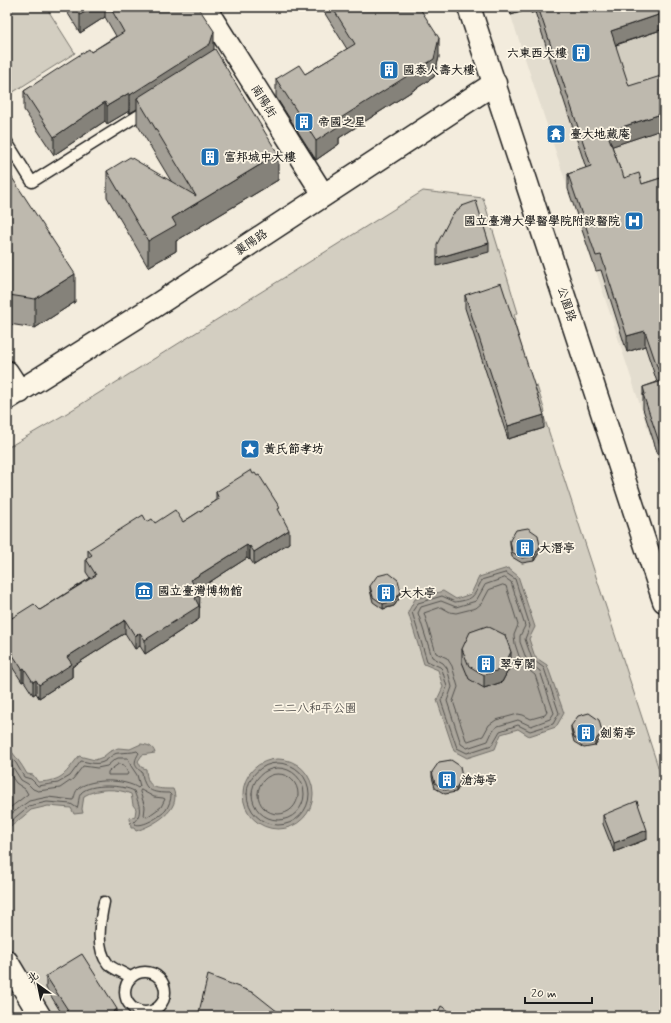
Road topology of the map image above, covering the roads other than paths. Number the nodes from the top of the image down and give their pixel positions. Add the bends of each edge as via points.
1 (205, 7) edge
2 (469, 7) edge
3 (495, 83) junction
4 (154, 106) edge
5 (7, 142) edge
6 (323, 194) junction
7 (7, 372) edge
8 (13, 395) edge
9 (664, 601) edge
10 (104, 902) dead end
11 (7, 961) edge
12 (130, 977) junction
13 (154, 1014) edge
14 (40, 1016) edge

1 - 6 street, 南陽街 via 232,58
2 - 3 street, 公園路
3 - 6 street, 襄陽路
3 - 9 street, 公園路
4 - 5 lane via 32,182
6 - 8 street, 襄陽路 via 155,306
7 - 8 street
10 - 12 lane via 100,918 100,949 109,964
11 - 14 street
12 - 13 lane via 124,990 127,1004 139,1013
12 - 13 lane via 144,971 158,975 166,988 164,1002

